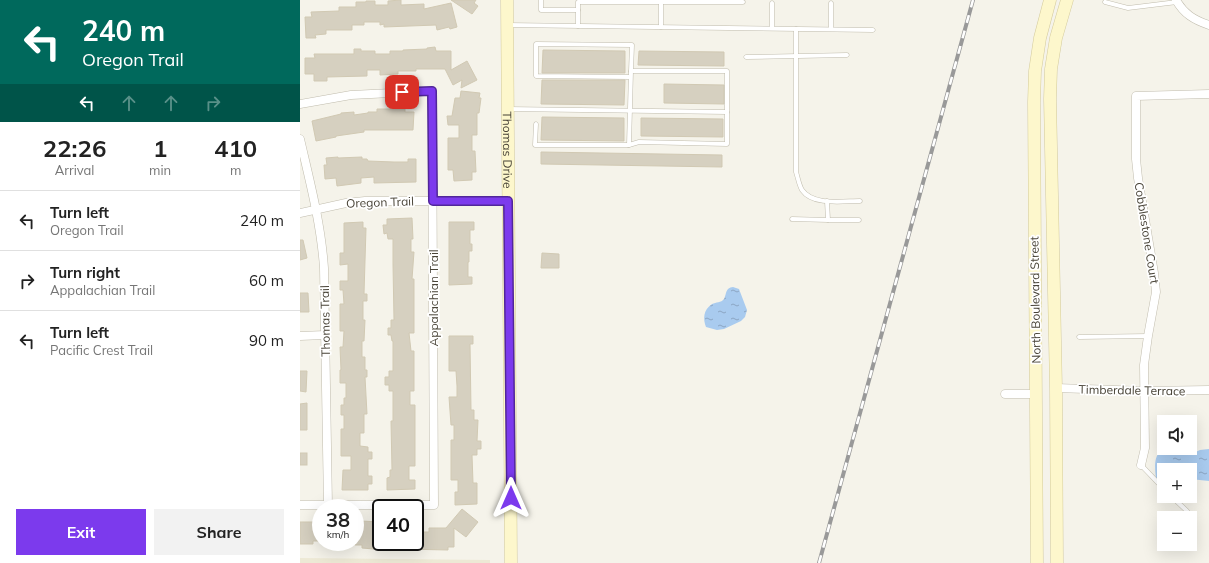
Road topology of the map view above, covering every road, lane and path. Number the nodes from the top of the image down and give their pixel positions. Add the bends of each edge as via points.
1 (507, 0) edge
2 (541, 0) edge
3 (1050, 0) edge
4 (1067, 0) edge
5 (578, 1) edge
6 (661, 1) edge
7 (1177, 1) edge
8 (743, 2) dead end
9 (1104, 2) dead end
10 (772, 3) dead end
11 (831, 3) dead end
12 (578, 10) junction
13 (507, 25) junction
14 (1209, 25) edge
15 (578, 26) junction
16 (661, 27) junction
17 (772, 28) junction
18 (796, 29) junction
19 (831, 29) junction
20 (873, 30) dead end
21 (796, 56) junction
22 (847, 56) dead end
23 (746, 57) dead end
24 (631, 71) junction
25 (630, 77) junction
26 (1209, 94) edge
27 (300, 104) edge
28 (508, 109) junction
29 (630, 110) junction
30 (727, 112) junction
31 (536, 124) dead end
32 (300, 140) edge
33 (629, 145) junction
34 (433, 201) junction
35 (508, 201) junction
36 (827, 201) junction
37 (860, 201) dead end
38 (316, 209) junction
39 (300, 213) edge
40 (792, 219) dead end
41 (828, 220) junction
42 (859, 220) dead end
43 (325, 335) junction
44 (300, 336) edge
45 (1148, 336) junction
46 (1079, 337) dead end
47 (1056, 388) junction
48 (1209, 390) edge
49 (1145, 391) junction
50 (1005, 394) dead end
51 (1036, 394) junction
52 (1141, 465) joint
53 (1157, 482) edge
54 (328, 499) edge
55 (1178, 503) edge
56 (300, 505) edge
57 (312, 505) edge
58 (364, 506) edge
59 (1187, 511) dead end
60 (511, 563) edge
61 (1037, 563) edge
62 (1057, 563) edge

1 - 13 main road, Thomas Drive
2 - 12 lane via 541,10
3 - 51 main road, North Boulevard Street via 1040,38 1034,102
4 - 47 main road, North Boulevard Street via 1056,39 1050,99
5 - 6 lane
5 - 12 lane
6 - 8 lane
6 - 16 lane
7 - 9 lane via 1128,8
7 - 14 street via 1180,8 1196,21
10 - 17 lane
11 - 19 lane
12 - 15 lane
13 - 15 lane
13 - 28 main road, Thomas Drive
15 - 16 lane
16 - 17 lane
17 - 18 lane
18 - 19 lane
18 - 21 lane
19 - 20 lane
21 - 22 lane
21 - 23 lane
21 - 36 lane via 796,172 806,194
24 - 25 lane
24 - 25 lane via 632,45 536,44 536,76
24 - 30 lane via 727,71
25 - 29 lane
26 - 45 street, Cobblestone Court via 1136,96 1136,159 1156,292
27 - 34 street, Appalachian Trail via 351,95 432,91
28 - 29 lane
28 - 35 main road, Thomas Drive
29 - 30 lane
29 - 33 lane
30 - 33 lane via 727,144 639,142
31 - 33 lane via 535,145
32 - 38 street, Thomas Trail
34 - 35 street, Oregon Trail
34 - 38 street, Oregon Trail via 365,201
34 - 58 street, Appalachian Trail via 434,505
35 - 60 main road, Thomas Drive
36 - 37 lane
36 - 41 lane
38 - 39 street, Oregon Trail
38 - 43 street, Thomas Trail via 324,268
40 - 41 lane
41 - 42 lane
43 - 44 street
43 - 54 street, Thomas Trail
45 - 46 lane
45 - 49 street, Cobblestone Court via 1144,365
47 - 49 street, Timberdale Terrace
47 - 51 main road
47 - 62 main road, North Boulevard Street
48 - 49 street, Timberdale Terrace
49 - 52 street, Cobblestone Court via 1145,448
50 - 51 street
51 - 61 main road, North Boulevard Street
52 - 53 lane
55 - 59 lane
56 - 57 street

